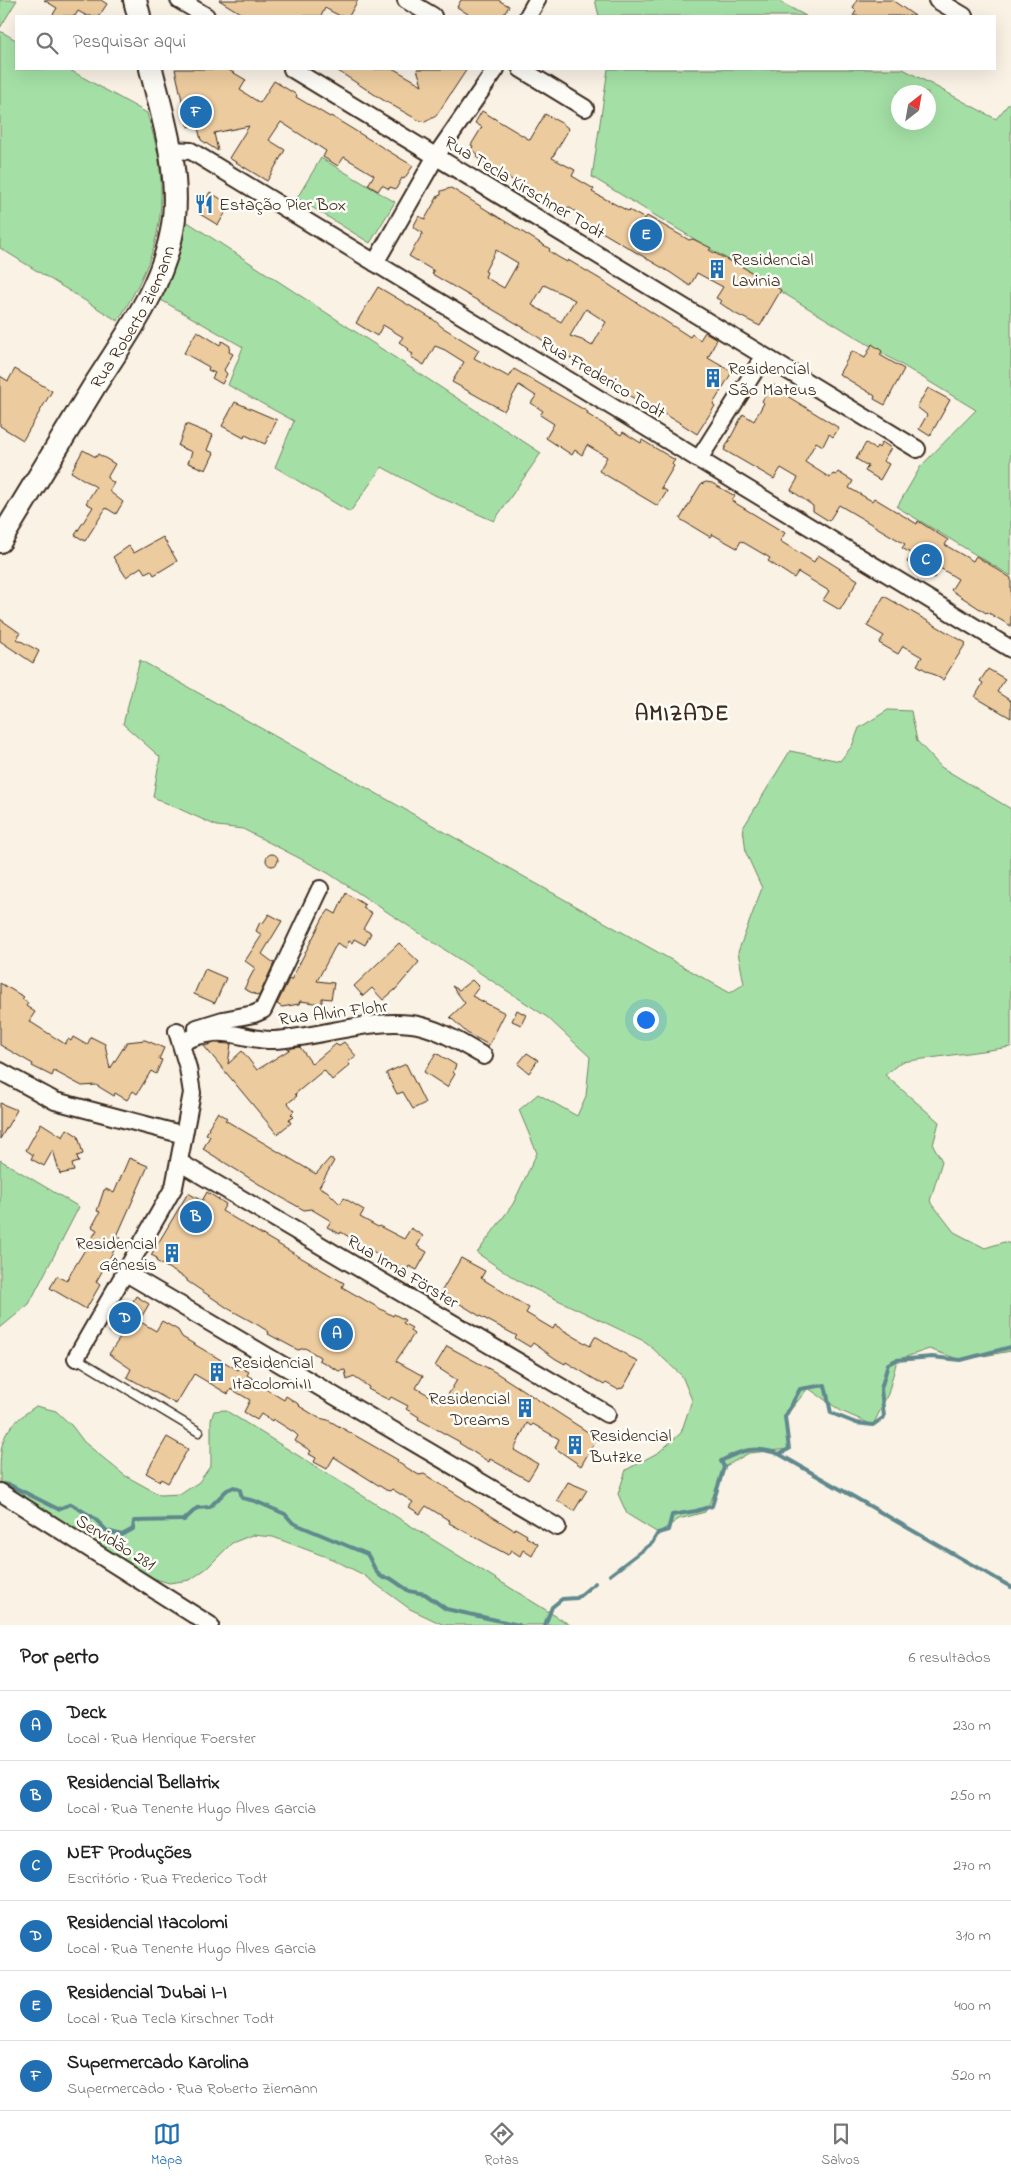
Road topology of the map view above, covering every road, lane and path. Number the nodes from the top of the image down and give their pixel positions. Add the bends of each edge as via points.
1 (135, 0) edge
2 (180, 0) edge
3 (406, 0) edge
4 (537, 0) edge
5 (936, 0) edge
6 (139, 15) edge
7 (204, 15) edge
8 (431, 15) edge
9 (529, 15) edge
10 (962, 15) edge
11 (151, 70) edge
12 (294, 70) edge
13 (495, 70) edge
14 (523, 70) edge
15 (585, 108) dead end
16 (171, 150) junction
17 (436, 156) junction
18 (375, 262) junction
19 (764, 356) junction
20 (916, 449) dead end
21 (699, 459) junction
22 (0, 541) edge
23 (1011, 649) edge
24 (320, 889) dead end
25 (179, 1036) junction
26 (484, 1056) dead end
27 (0, 1071) edge
28 (184, 1135) junction
29 (179, 1162) junction
30 (126, 1273) junction
31 (76, 1358) joint
32 (606, 1414) dead end
33 (199, 1432) dead end
34 (0, 1492) edge
35 (557, 1527) dead end
36 (210, 1625) edge

1 - 6 main road
2 - 7 street
3 - 8 street
4 - 9 street
5 - 10 street
11 - 16 main road, Rua Roberto Ziemann
12 - 17 street, Rua Tecla Kirschner Todt
13 - 17 street
14 - 15 street
16 - 18 street, Rua Frederico Todt via 191,151
16 - 22 main road, Rua Roberto Ziemann via 175,180 174,217 169,249 160,273 137,317
17 - 18 street
17 - 19 street, Rua Tecla Kirschner Todt
18 - 21 street, Rua Frederico Todt
19 - 20 street, Rua Tecla Kirschner Todt
19 - 21 street
21 - 23 street, Rua Frederico Todt
24 - 25 street via 262,1010
25 - 26 street, Rua Alvin Flohr via 215,1033 275,1040 392,1024 421,1025 444,1033
25 - 28 street via 192,1093
27 - 28 street via 55,1101
28 - 29 street
29 - 30 street via 171,1193
29 - 32 street, Rua Irma Förster
30 - 31 street
30 - 35 street
31 - 33 lane
34 - 36 street, Servidão 281

